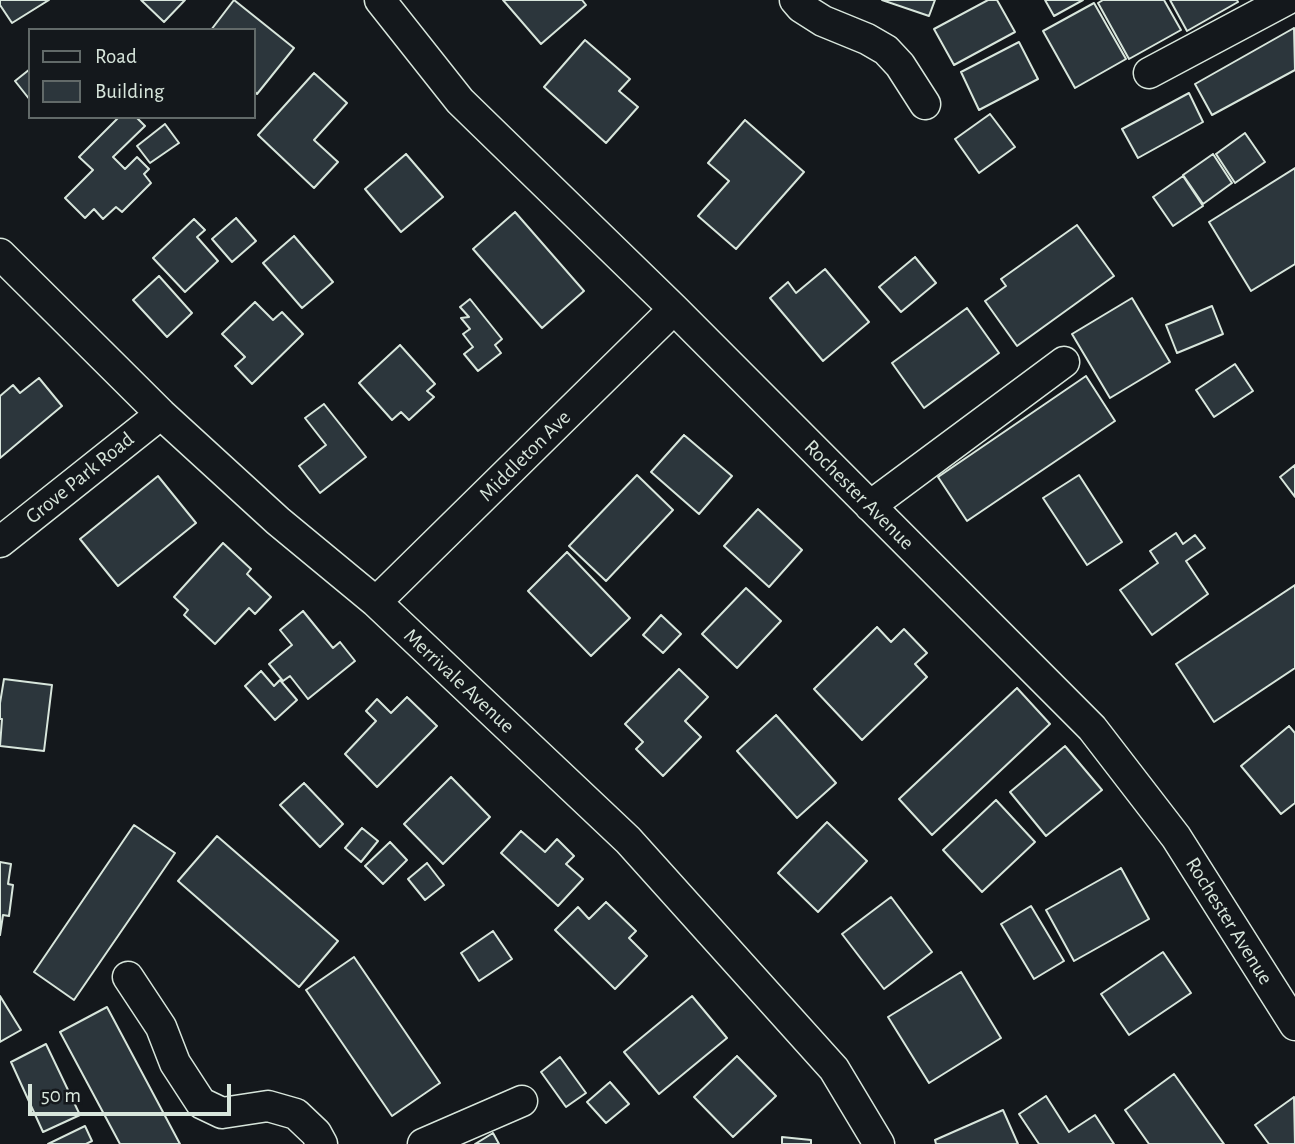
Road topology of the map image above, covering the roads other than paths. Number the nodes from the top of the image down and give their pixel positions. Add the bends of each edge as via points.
1 (380, 0) edge
2 (795, 0) edge
3 (1286, 0) edge
4 (1149, 73) dead end
5 (925, 104) dead end
6 (0, 254) edge
7 (674, 309) junction
8 (1064, 362) dead end
9 (161, 414) junction
10 (870, 506) junction
11 (0, 542) edge
12 (376, 603) junction
13 (128, 977) dead end
14 (1295, 1025) edge
15 (522, 1101) dead end
16 (322, 1144) edge
17 (423, 1144) edge
18 (879, 1144) edge

1 - 7 street, Rochester Avenue via 460,101
2 - 5 street via 823,21 886,50
3 - 4 street
6 - 9 street, Merrivale Avenue
7 - 10 street, Rochester Avenue
7 - 12 street, Middleton Ave
8 - 10 street
9 - 11 street, Grove Park Road
9 - 12 street, Merrivale Avenue
10 - 14 street, Rochester Avenue via 1092,728 1176,837
12 - 18 street, Merrivale Avenue via 628,840 834,1069
13 - 16 street via 201,1103 222,1113 268,1106 296,1114
15 - 17 street

